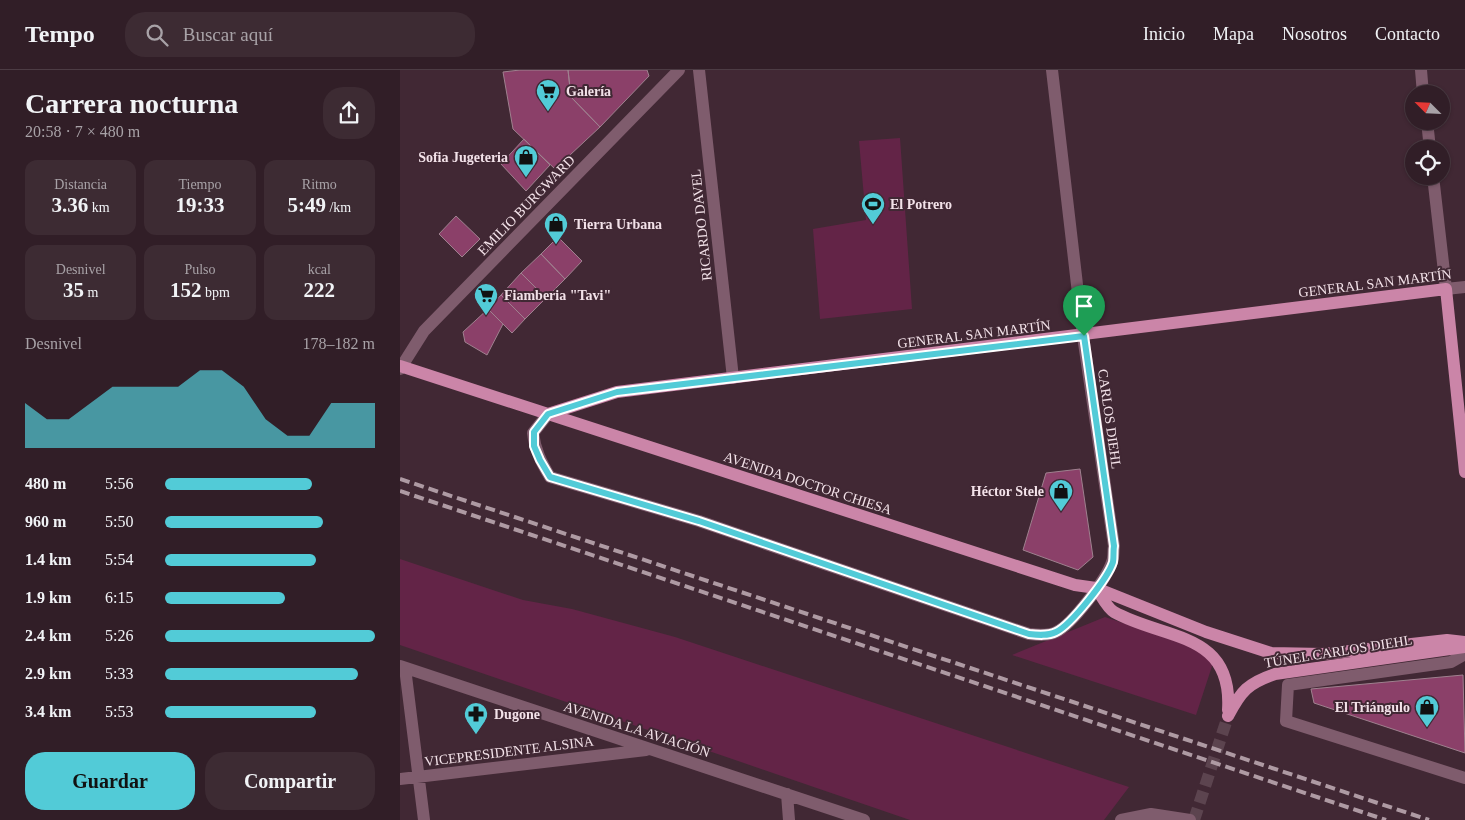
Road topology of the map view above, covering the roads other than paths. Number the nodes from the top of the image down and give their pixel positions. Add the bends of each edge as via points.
1 (679, 70) edge
2 (699, 70) edge
3 (1052, 70) edge
4 (1421, 70) edge
5 (1422, 85) edge
6 (1434, 185) edge
7 (1465, 287) edge
8 (1446, 289) junction
9 (1084, 336) junction
10 (400, 367) edge
11 (733, 378) junction
12 (548, 414) junction
13 (1465, 472) edge
14 (1096, 588) junction
15 (1465, 642) edge
16 (1465, 646) edge
17 (1465, 654) edge
18 (402, 667) edge
19 (651, 749) junction
20 (419, 777) junction
21 (1465, 778) edge
22 (400, 779) edge
23 (787, 794) junction
24 (424, 820) edge
25 (789, 820) edge
26 (864, 820) edge
27 (1121, 820) edge
28 (1190, 820) edge

1 - 10 street, EMILIO BURGWARD via 424,331
2 - 11 street, RICARDO DAVEL
3 - 9 street, CARLOS DIEHL
4 - 5 street
6 - 8 street
7 - 8 street, GENERAL SAN MARTÍN
8 - 9 main road, GENERAL SAN MARTÍN
8 - 13 main road
9 - 11 main road, GENERAL SAN MARTÍN
9 - 14 street, CARLOS DIEHL via 1114,546 1113,561
10 - 12 main road, AVENIDA DOCTOR CHIESA
11 - 12 main road, GENERAL SAN MARTÍN via 617,392
12 - 14 main road, AVENIDA DOCTOR CHIESA via 1075,585
12 - 14 street, CARLOS DIEHL via 534,432 537,453 550,477 699,521 1029,634 1056,632 1069,622
14 - 15 main road, AVENIDA DOCTOR CHIESA via 1206,632 1271,653 1323,654 1447,640
14 - 16 main road, TÚNEL CARLOS DIEHL via 1112,612 1198,645 1215,658 1229,690 1228,716 1239,694 1255,681 1275,674
17 - 21 street via 1451,662 1288,686 1286,720
18 - 19 street, AVENIDA LA AVIACIÓN
18 - 20 street
19 - 20 street, VICEPRESIDENTE ALSINA
19 - 23 street, AVENIDA LA AVIACIÓN
20 - 22 street, VICEPRESIDENTE ALSINA
20 - 24 street
23 - 25 street
23 - 26 street, AVENIDA LA AVIACIÓN
27 - 28 street via 1151,814

